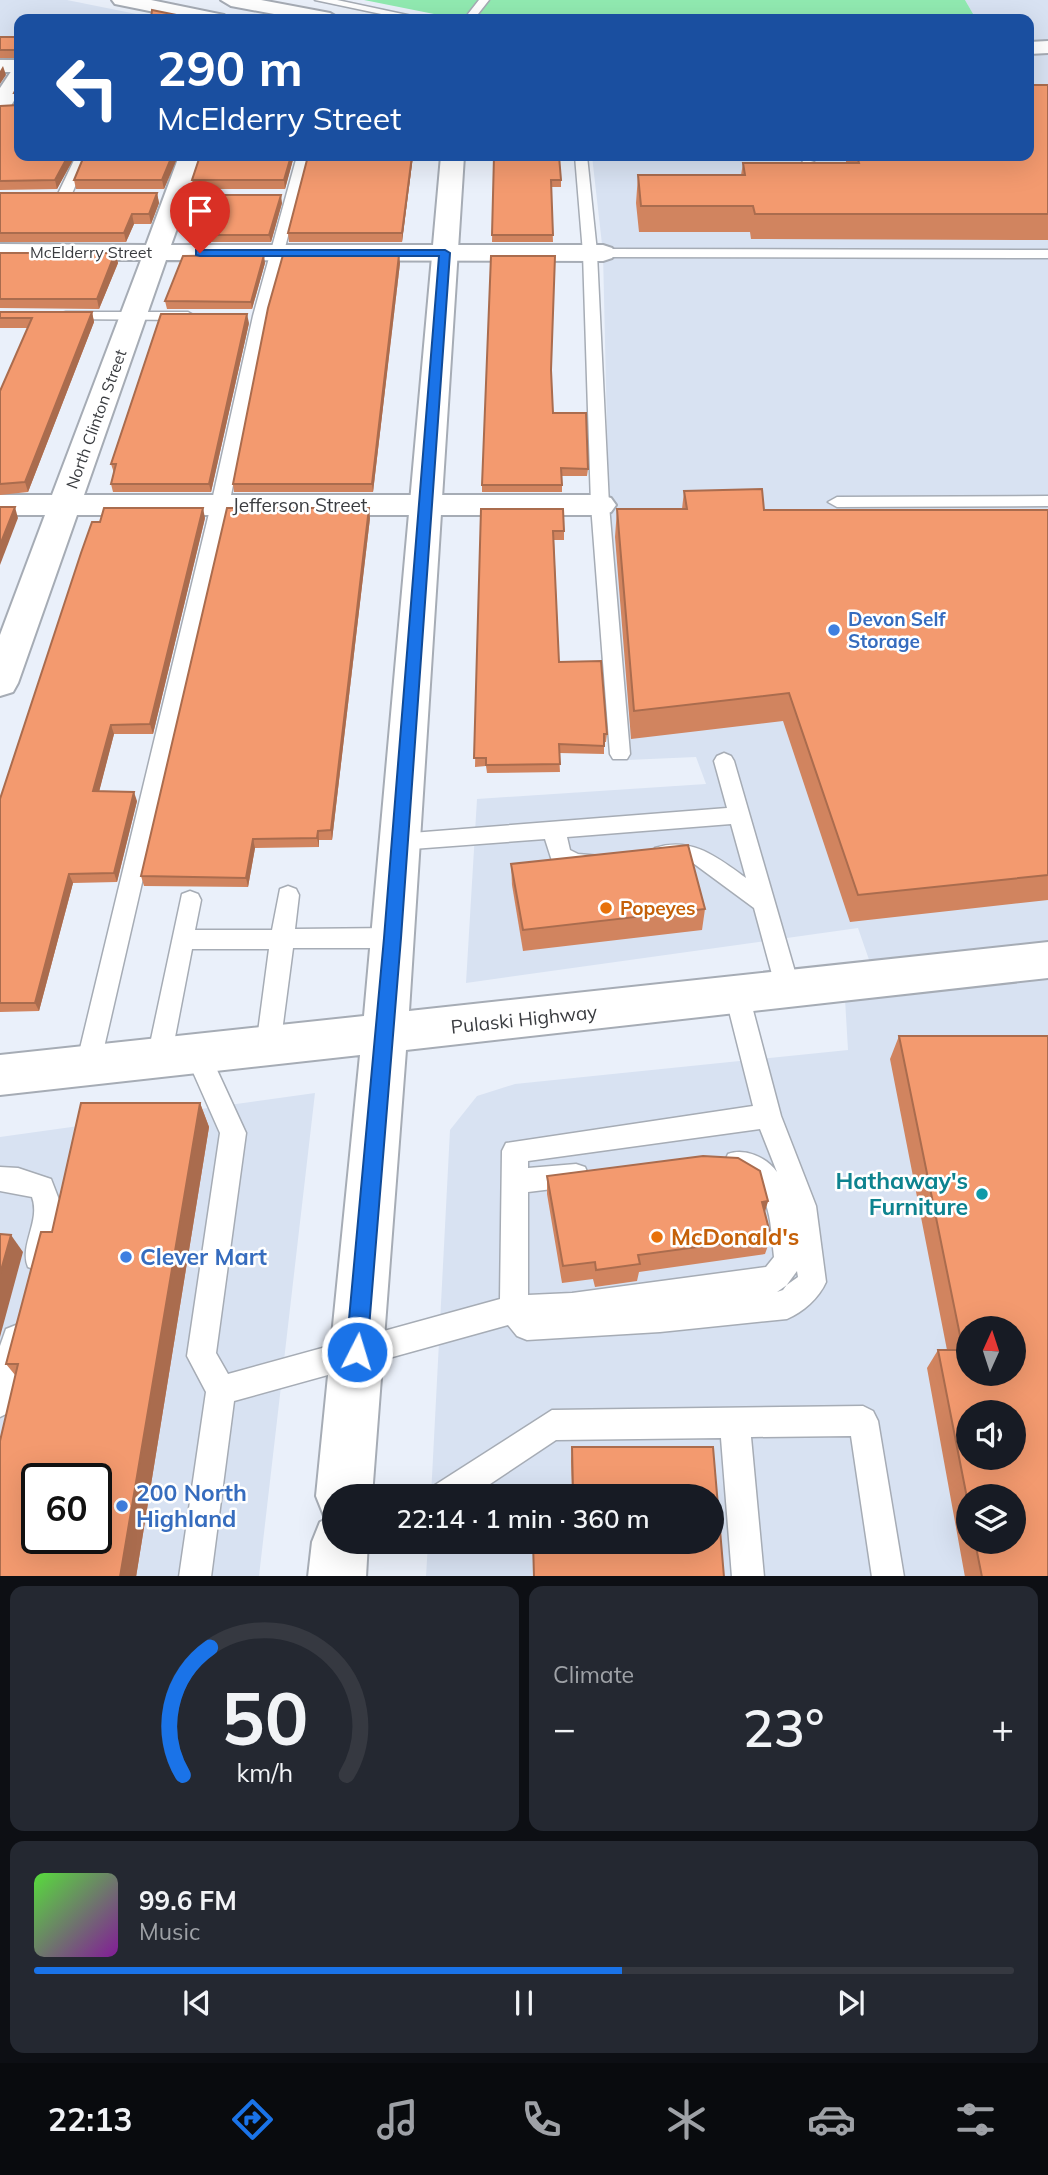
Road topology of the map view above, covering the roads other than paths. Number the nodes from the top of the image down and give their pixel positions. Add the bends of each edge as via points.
1 (122, 0) edge
2 (231, 0) edge
3 (320, 0) edge
4 (192, 14) edge
5 (304, 14) edge
6 (394, 14) edge
7 (14, 83) edge
8 (0, 107) edge
9 (80, 161) edge
10 (189, 161) edge
11 (301, 161) edge
12 (452, 161) edge
13 (582, 161) edge
14 (64, 196) edge
15 (0, 252) edge
16 (156, 252) junction
17 (276, 253) junction
18 (445, 253) junction
19 (596, 253) junction
20 (1048, 254) edge
21 (55, 316) edge
22 (133, 316) junction
23 (209, 316) edge
24 (1048, 501) edge
25 (837, 502) dead end
26 (0, 505) edge
27 (65, 505) junction
28 (220, 505) junction
29 (425, 505) junction
30 (600, 506) junction
31 (0, 683) edge
32 (620, 754) dead end
33 (724, 761) dead end
34 (739, 815) junction
35 (554, 830) junction
36 (399, 842) junction
37 (645, 856) edge
38 (617, 859) edge
39 (288, 895) dead end
40 (190, 900) dead end
41 (764, 903) junction
42 (393, 938) junction
43 (282, 939) junction
44 (183, 940) junction
45 (1048, 960) edge
46 (788, 989) junction
47 (737, 995) junction
48 (385, 1034) junction
49 (268, 1047) junction
50 (178, 1056) junction
51 (88, 1065) junction
52 (0, 1075) edge
53 (768, 1116) junction
54 (710, 1161) edge
55 (601, 1174) edge
56 (0, 1179) edge
57 (515, 1181) junction
58 (514, 1308) junction
59 (357, 1352) junction
60 (221, 1390) junction
61 (0, 1402) edge
62 (735, 1424) junction
63 (345, 1484) edge
64 (464, 1484) edge
65 (339, 1554) edge
66 (195, 1576) edge
67 (337, 1576) edge
68 (748, 1576) edge
69 (888, 1576) edge

1 - 4 main road
2 - 5 main road
3 - 6 lane
7 - 8 main road
9 - 14 lane
10 - 16 main road, North Clinton Street
11 - 17 lane via 287,196
12 - 18 main road
13 - 19 lane
15 - 16 main road, McElderry Street
16 - 17 main road, McElderry Street
16 - 22 main road, North Clinton Street
17 - 18 main road, McElderry Street
17 - 28 lane via 253,316
18 - 19 main road, McElderry Street
18 - 29 main road
19 - 20 lane
19 - 30 lane
21 - 22 lane
22 - 23 lane
22 - 27 main road, North Clinton Street
24 - 25 lane
26 - 27 main road, Jefferson Street
27 - 28 main road, Jefferson Street
27 - 31 main road, North Clinton Street
28 - 29 main road, Jefferson Street
28 - 51 lane
29 - 30 main road, Jefferson Street
29 - 36 main road
30 - 32 lane
33 - 34 lane
34 - 35 lane
34 - 41 lane
35 - 36 lane
35 - 38 lane via 560,855 576,863
36 - 42 main road
37 - 41 lane via 697,855
39 - 43 lane
40 - 44 lane
41 - 46 lane
42 - 43 lane
42 - 48 main road
43 - 44 lane
43 - 49 lane
44 - 50 lane
45 - 46 main road, Pulaski Highway
46 - 47 main road, Pulaski Highway
47 - 48 main road, Pulaski Highway
47 - 53 lane
48 - 49 main road, Pulaski Highway
48 - 59 main road
49 - 50 main road, Pulaski Highway
50 - 51 main road, Pulaski Highway
50 - 60 lane via 233,1133 201,1356
51 - 52 main road, Pulaski Highway
53 - 57 lane via 515,1151
53 - 58 lane via 803,1206 812,1282 787,1305 527,1326
54 - 58 lane via 745,1163 771,1184 782,1217 788,1261 773,1280 572,1307
55 - 57 lane
56 - 61 lane via 42,1188 50,1210
57 - 58 lane
58 - 59 lane
59 - 60 lane
59 - 63 main road
60 - 66 lane
62 - 64 lane via 552,1425
62 - 68 lane
62 - 69 lane via 863,1421
65 - 67 main road

